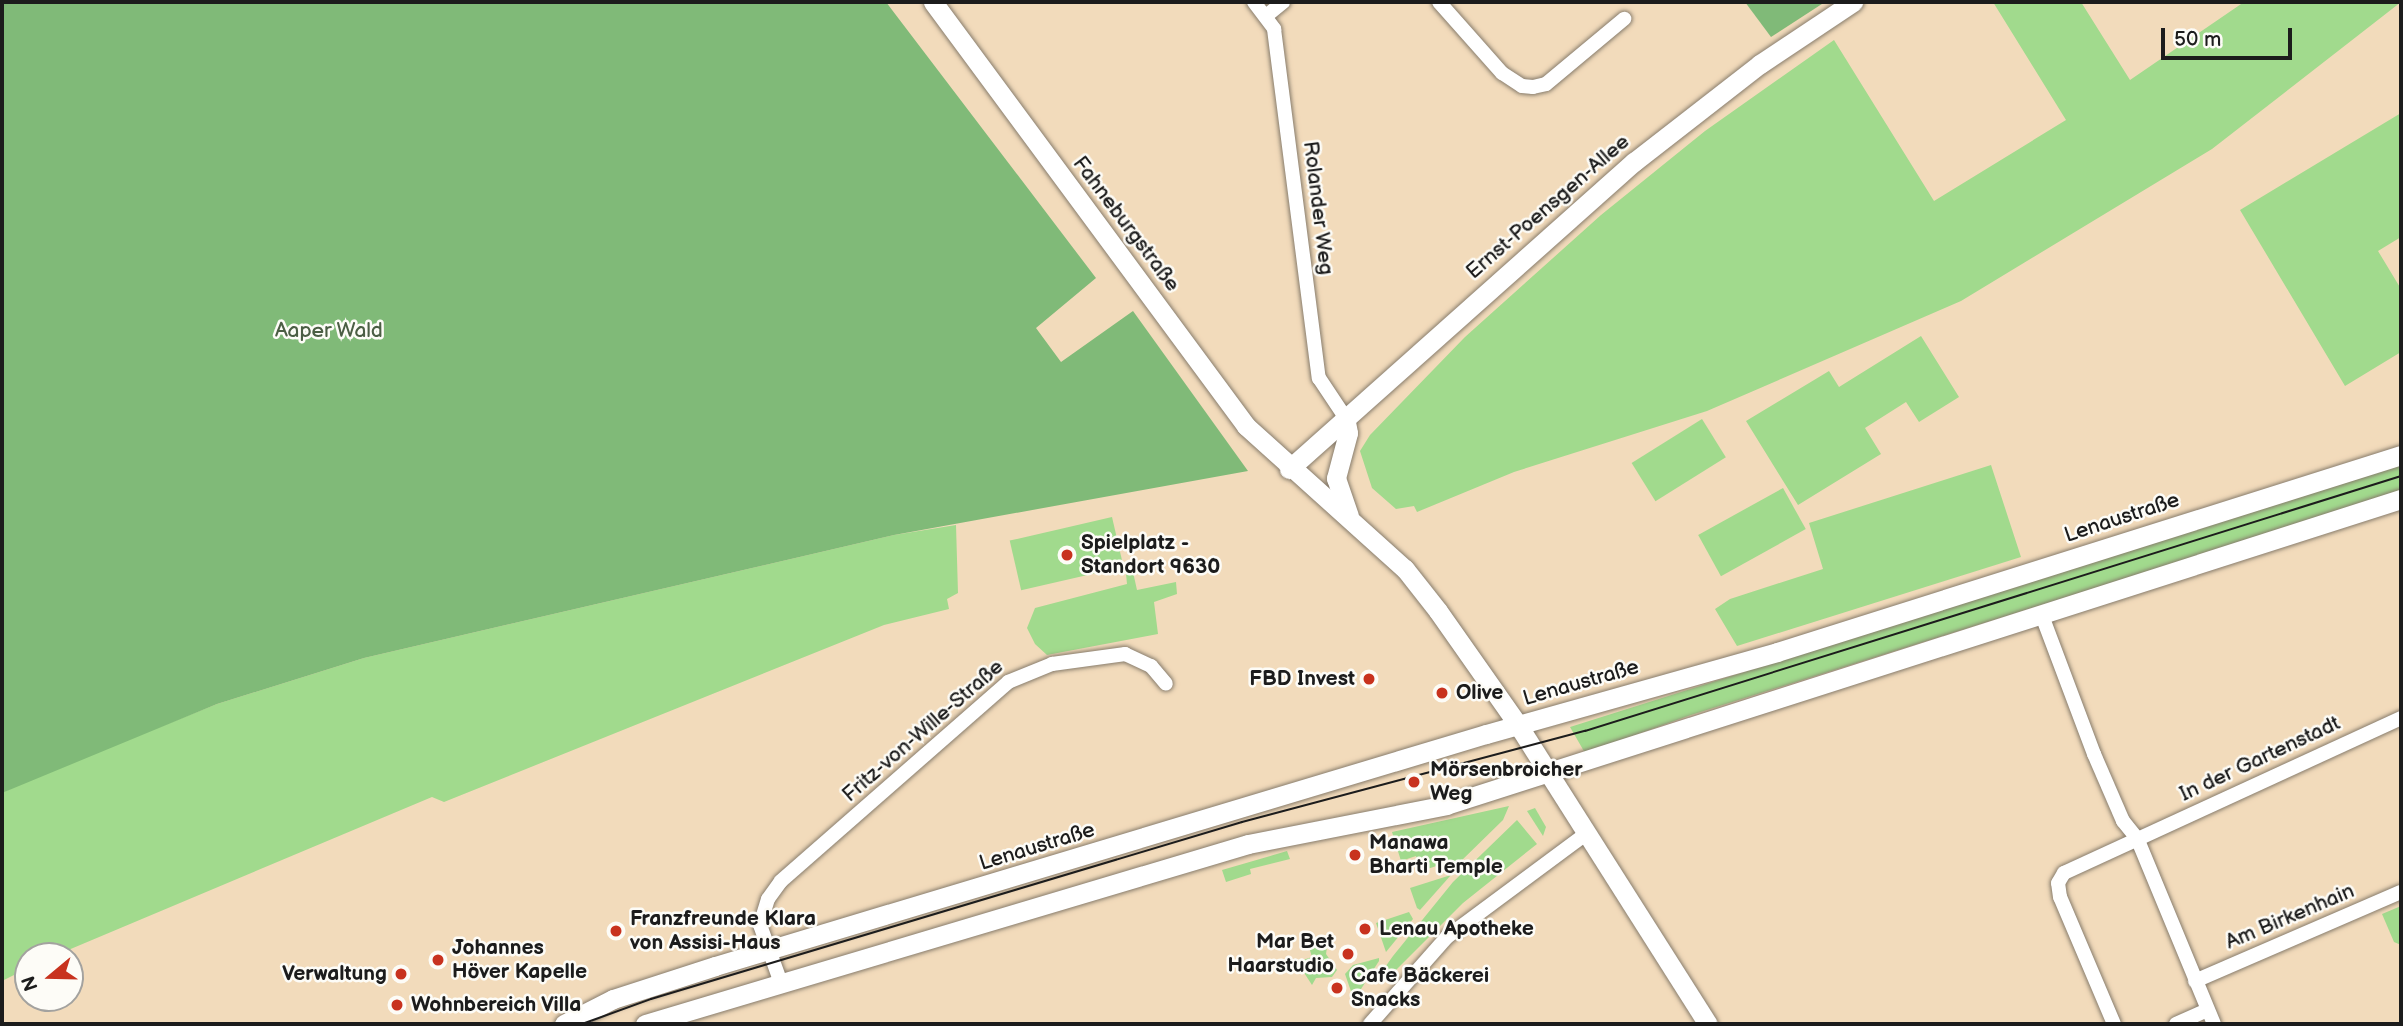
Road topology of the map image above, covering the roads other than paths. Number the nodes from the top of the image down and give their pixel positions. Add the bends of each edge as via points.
1 (933, 2) edge
2 (1254, 2) edge
3 (1283, 2) edge
4 (1439, 2) edge
5 (1853, 2) edge
6 (1266, 16) junction
7 (1624, 19) dead end
8 (1345, 418) junction
9 (2401, 455) edge
10 (1289, 469) junction
11 (2395, 503) edge
12 (1350, 517) junction
13 (2041, 613) junction
14 (1166, 684) dead end
15 (2401, 718) edge
16 (1518, 725) junction
17 (1548, 774) junction
18 (1587, 833) junction
19 (2137, 838) junction
20 (2401, 892) edge
21 (771, 950) junction
22 (2194, 981) junction
23 (781, 983) junction
24 (2207, 1010) junction
25 (564, 1024) edge
26 (645, 1024) edge
27 (1370, 1024) edge
28 (1708, 1024) edge
29 (2114, 1024) edge
30 (2176, 1024) edge
31 (2214, 1024) edge

1 - 10 main road, Fahneburgstraße via 1232,407
2 - 6 street, Rolander Weg
3 - 6 street
4 - 7 street via 1502,73 1533,87 1546,84
5 - 8 main road, Ernst-Poensgen-Allee via 1760,64 1634,162
6 - 8 street, Rolander Weg via 1277,45 1319,378
8 - 10 main road, Ernst-Poensgen-Allee
8 - 12 main road via 1348,433 1336,478
9 - 16 main road, Lenaustraße via 1777,652
10 - 12 main road
11 - 13 main road
12 - 16 main road via 1438,611
13 - 17 main road via 1640,740
13 - 19 street via 2118,810
14 - 21 street, Fritz-von-Wille-Straße via 1151,666 1125,654 1083,658 1022,673 781,881 768,899 760,925
15 - 19 street, In der Gartenstadt
16 - 17 main road
16 - 21 main road, Lenaustraße
17 - 18 main road
17 - 23 main road via 1444,806 1248,844
18 - 27 street via 1447,937
18 - 28 main road
19 - 22 street
19 - 29 street, In der Gartenstadt via 2068,870 2058,883
20 - 22 street, Am Birkenhain
21 - 23 street, Fritz-von-Wille-Straße
21 - 25 main road, Lenaustraße via 613,999
22 - 24 street
23 - 26 main road
24 - 30 street
24 - 31 street

